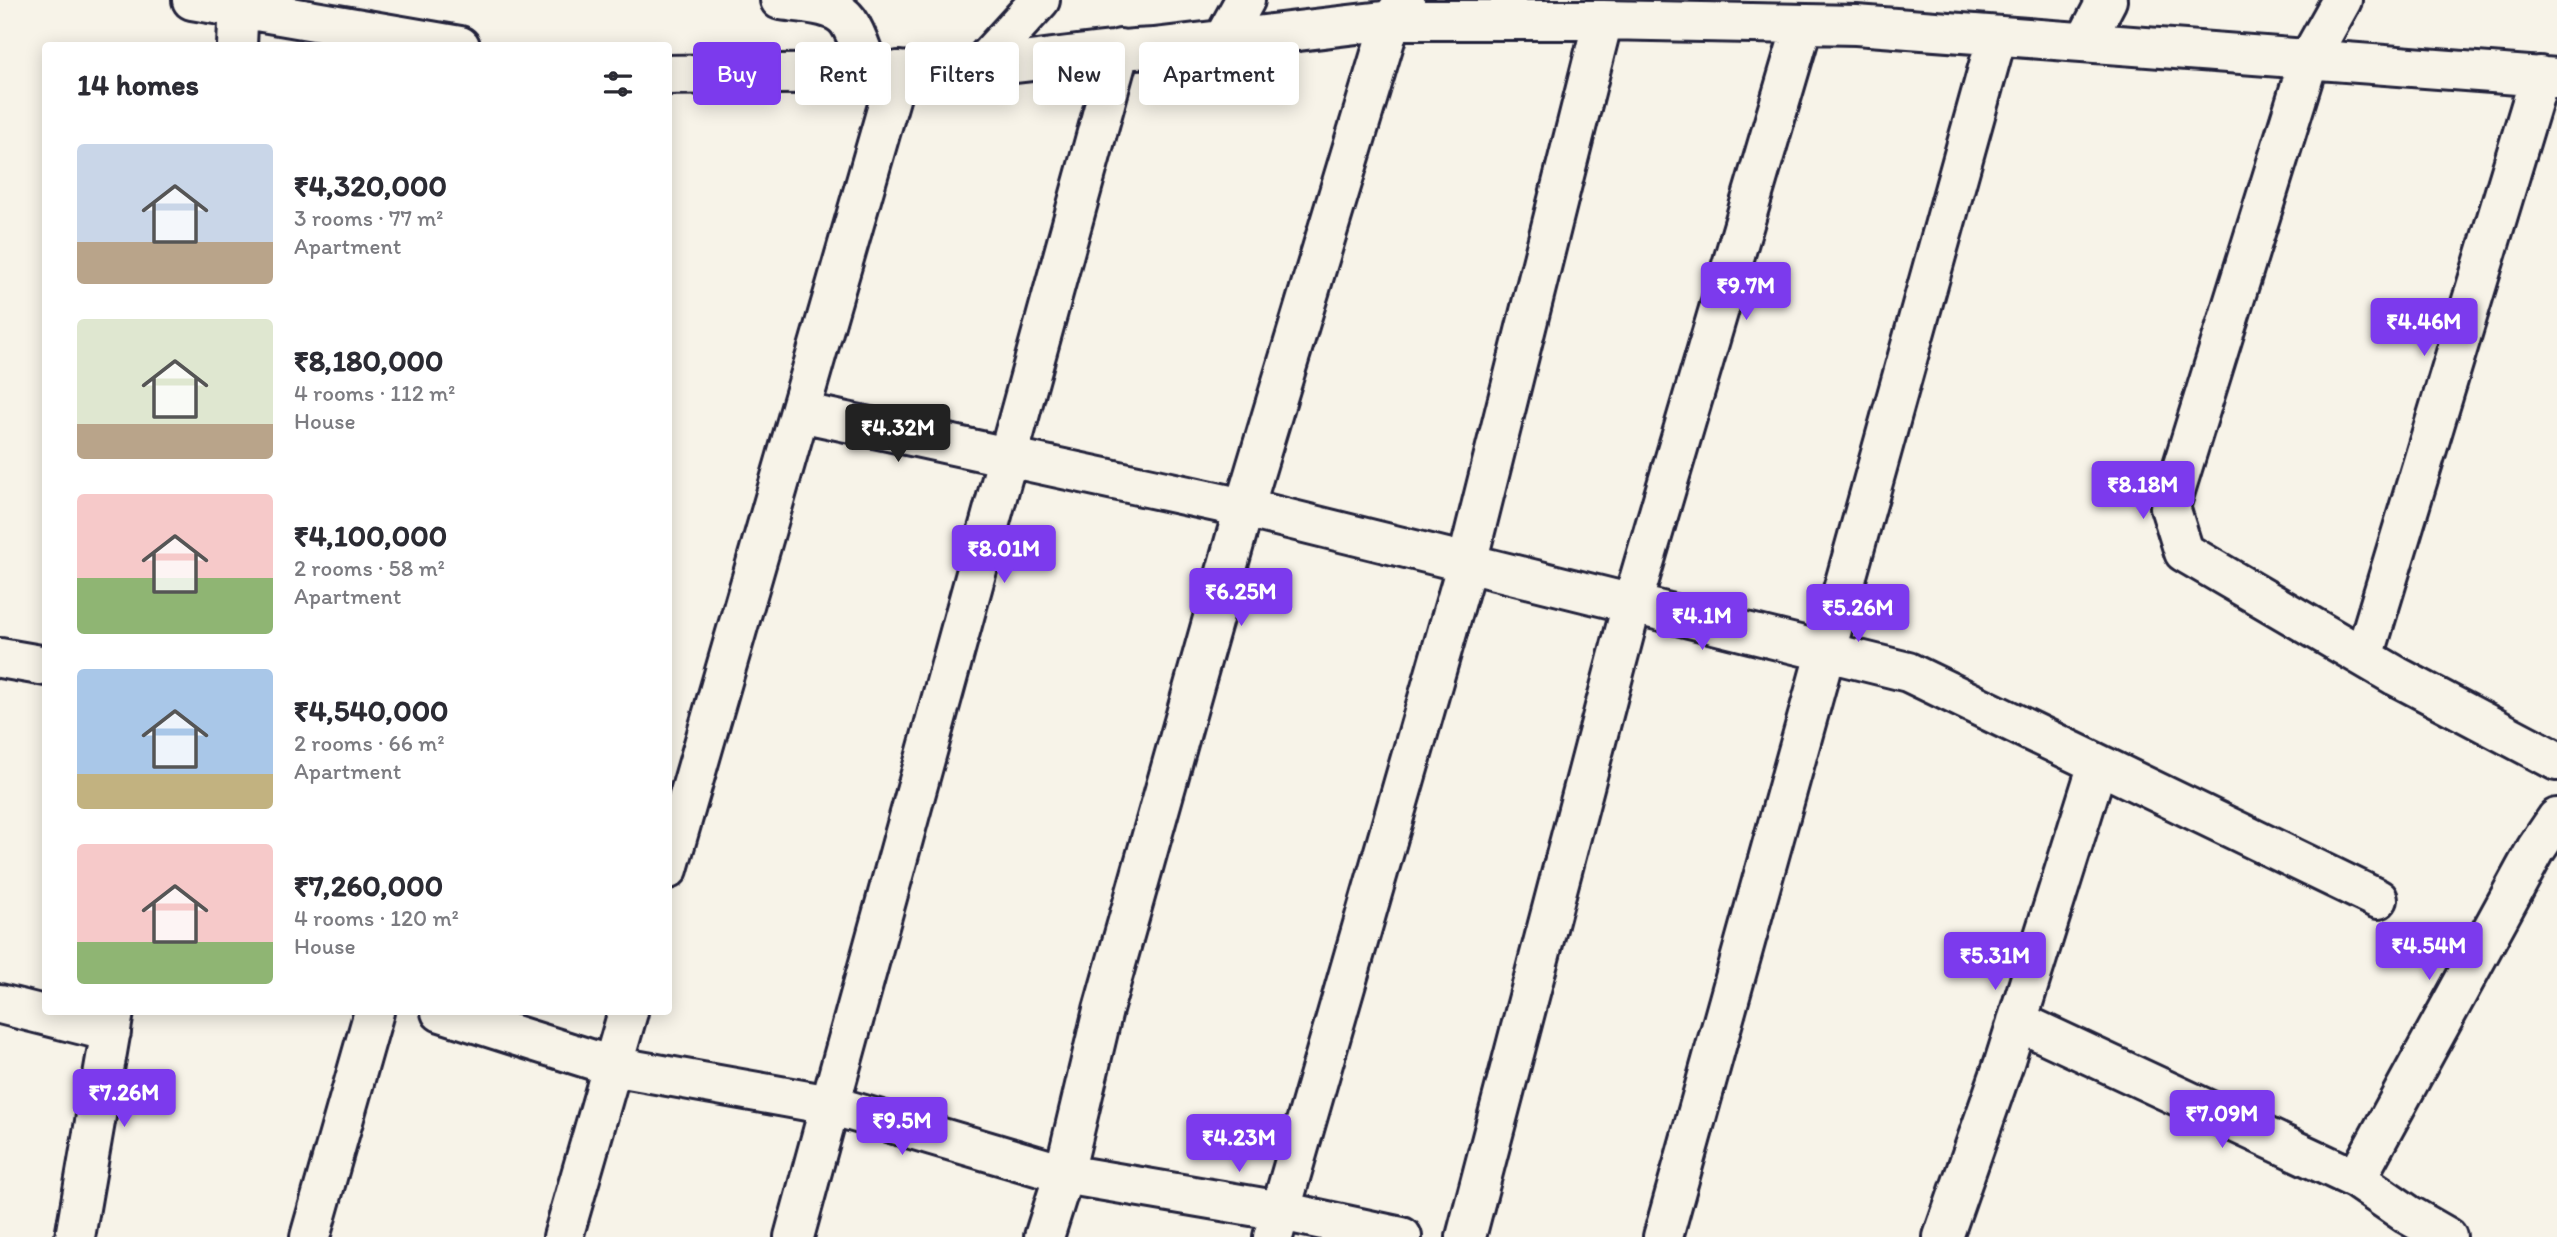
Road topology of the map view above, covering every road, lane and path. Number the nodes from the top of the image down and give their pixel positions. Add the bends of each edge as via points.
1 (192, 0) edge
2 (780, 0) edge
3 (1040, 0) edge
4 (1245, 0) edge
5 (2107, 0) edge
6 (2342, 0) edge
7 (238, 3) edge
8 (1398, 10) edge
9 (1692, 11) edge
10 (1603, 20) junction
11 (1803, 24) junction
12 (1997, 36) junction
13 (1223, 40) junction
14 (237, 42) edge
15 (437, 42) edge
16 (864, 42) edge
17 (1002, 42) edge
18 (2085, 42) junction
19 (1125, 49) edge
20 (2308, 59) junction
21 (795, 73) edge
22 (672, 75) edge
23 (2548, 77) edge
24 (876, 105) edge
25 (1105, 105) edge
26 (800, 412) junction
27 (1009, 457) junction
28 (1244, 508) junction
29 (1467, 563) junction
30 (1632, 604) junction
31 (1825, 652) junction
32 (2364, 657) junction
33 (0, 658) edge
34 (42, 665) edge
35 (2552, 747) edge
36 (2098, 764) junction
37 (2557, 818) edge
38 (672, 846) edge
39 (2378, 899) dead end
40 (0, 1004) edge
41 (42, 1011) edge
42 (69, 1015) edge
43 (373, 1015) edge
44 (451, 1015) edge
45 (627, 1015) edge
46 (2017, 1021) junction
47 (113, 1022) edge
48 (612, 1066) junction
49 (830, 1105) junction
50 (1064, 1174) junction
51 (2356, 1179) junction
52 (1277, 1224) edge
53 (75, 1237) edge
54 (310, 1237) edge
55 (563, 1237) edge
56 (794, 1237) edge
57 (1044, 1237) edge
58 (1402, 1237) edge
59 (1466, 1237) edge
60 (1663, 1237) edge
61 (1943, 1237) edge
62 (2447, 1237) edge

1 - 7 street
2 - 16 street via 838,12
3 - 17 street
4 - 13 street
5 - 18 street
6 - 20 street
7 - 14 street
7 - 15 street
8 - 10 street
8 - 13 street
8 - 28 street
9 - 10 street
9 - 11 street
10 - 29 street
11 - 12 street
11 - 30 street
12 - 18 street
12 - 31 street
13 - 19 street
18 - 20 street
20 - 23 street
20 - 32 street via 2170,507 2184,552
21 - 22 street
23 - 32 street
24 - 26 street
25 - 27 street
26 - 27 street
26 - 38 street
27 - 28 street
27 - 49 street
28 - 29 street
28 - 50 street via 1103,1010
29 - 30 street
29 - 52 street
30 - 31 street
30 - 59 street
31 - 36 street via 1908,673
31 - 60 street
32 - 35 street
33 - 34 street
36 - 39 street
36 - 46 street
37 - 51 street
40 - 41 street
42 - 47 street
43 - 54 street
44 - 48 street
45 - 48 street
46 - 51 street
46 - 61 street
47 - 53 street
48 - 49 street
48 - 55 street
49 - 50 street
49 - 56 street
50 - 52 street
50 - 57 street
51 - 62 street
52 - 58 street

